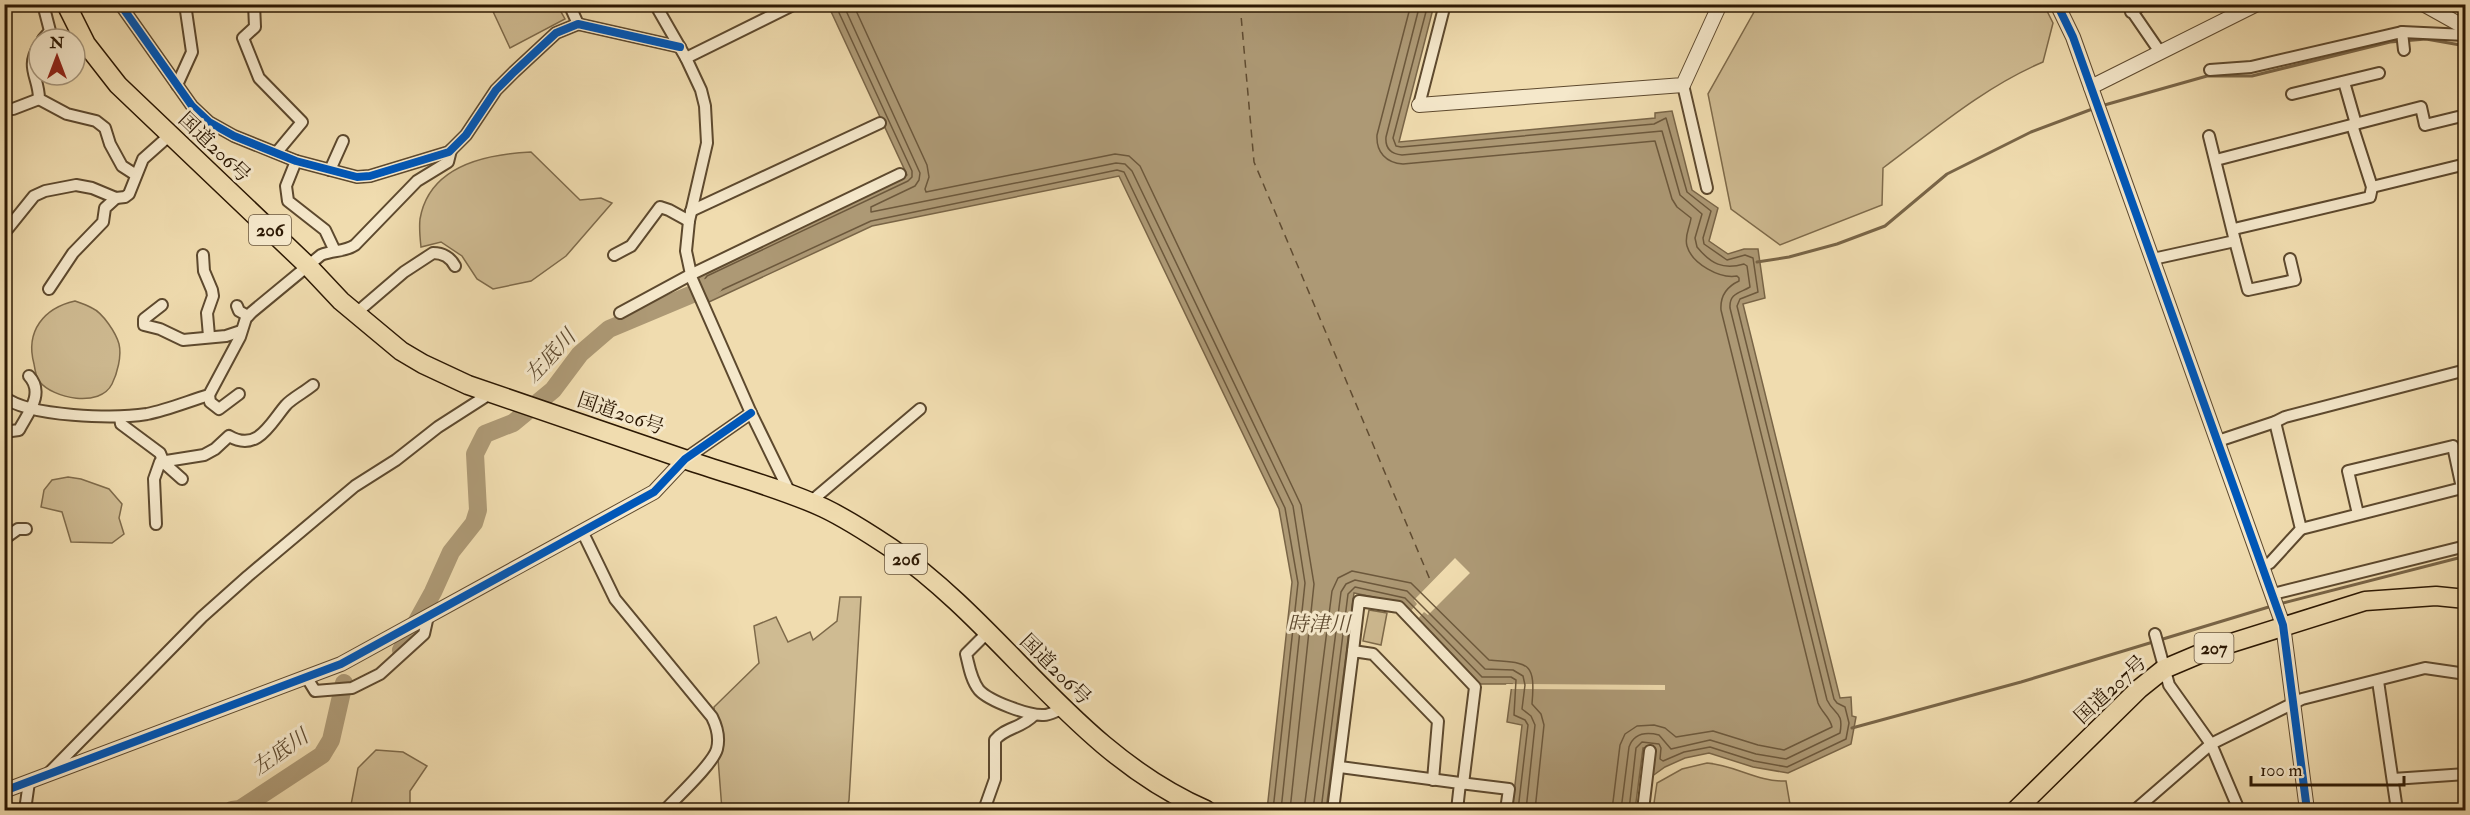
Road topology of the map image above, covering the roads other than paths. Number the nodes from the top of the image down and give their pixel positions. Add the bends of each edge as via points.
1 (43, 4) edge
2 (66, 4) edge
3 (120, 4) edge
4 (185, 4) edge
5 (254, 4) edge
6 (569, 4) edge
7 (656, 4) edge
8 (795, 4) edge
9 (1445, 4) edge
10 (1720, 4) edge
11 (2057, 4) edge
12 (2143, 4) edge
13 (2257, 4) edge
14 (2423, 4) edge
15 (2129, 8) edge
16 (578, 24) junction
17 (50, 27) edge
18 (2466, 28) edge
19 (2402, 32) junction
20 (2466, 35) edge
21 (680, 47) junction
22 (2404, 50) dead end
23 (2160, 52) junction
24 (686, 58) junction
25 (2210, 70) dead end
26 (2379, 73) dead end
27 (2344, 82) junction
28 (177, 85) junction
29 (1683, 85) junction
30 (37, 87) edge
31 (2091, 87) junction
32 (2292, 94) dead end
33 (39, 99) junction
34 (1419, 105) joint
35 (4, 109) edge
36 (2466, 115) edge
37 (880, 123) dead end
38 (2354, 124) junction
39 (170, 135) junction
40 (2209, 136) dead end
41 (344, 141) dead end
42 (451, 150) junction
43 (277, 152) junction
44 (296, 160) junction
45 (2216, 160) junction
46 (2466, 164) edge
47 (330, 170) junction
48 (900, 174) dead end
49 (136, 175) junction
50 (2372, 187) junction
51 (1707, 188) dead end
52 (116, 198) junction
53 (690, 216) junction
54 (2234, 229) junction
55 (2235, 241) junction
56 (334, 249) junction
57 (203, 255) dead end
58 (614, 255) dead end
59 (2153, 259) junction
60 (2290, 259) dead end
61 (4, 265) edge
62 (455, 266) dead end
63 (309, 267) junction
64 (692, 276) junction
65 (48, 289) dead end
66 (162, 305) dead end
67 (237, 306) dead end
68 (620, 313) dead end
69 (356, 314) junction
70 (248, 316) junction
71 (241, 331) junction
72 (209, 336) junction
73 (2466, 370) edge
74 (29, 376) dead end
75 (313, 385) dead end
76 (491, 393) junction
77 (239, 394) dead end
78 (209, 395) junction
79 (4, 397) edge
80 (30, 408) junction
81 (920, 409) dead end
82 (751, 413) junction
83 (120, 417) junction
84 (2275, 422) junction
85 (4, 432) edge
86 (2218, 441) junction
87 (685, 459) junction
88 (163, 460) junction
89 (182, 479) dead end
90 (791, 495) junction
91 (810, 503) junction
92 (2358, 514) junction
93 (156, 524) dead end
94 (26, 529) dead end
95 (2301, 529) junction
96 (582, 531) junction
97 (4, 539) edge
98 (2466, 546) edge
99 (2263, 567) junction
100 (2273, 594) junction
101 (2466, 599) edge
102 (432, 614) junction
103 (2281, 620) junction
104 (988, 632) junction
105 (2155, 634) dead end
106 (1353, 651) junction
107 (2163, 661) junction
108 (2466, 674) edge
109 (307, 678) junction
110 (2378, 681) junction
111 (2293, 703) junction
112 (1062, 709) junction
113 (1034, 715) junction
114 (2211, 744) junction
115 (1650, 751) dead end
116 (1340, 766) junction
117 (2466, 774) edge
118 (44, 777) junction
119 (2393, 779) junction
120 (1433, 780) junction
121 (29, 782) junction
122 (1461, 783) junction
123 (4, 791) edge
124 (1178, 804) edge
125 (25, 810) edge
126 (665, 810) edge
127 (984, 810) edge
128 (1206, 810) edge
129 (1334, 810) edge
130 (1457, 810) edge
131 (1506, 810) edge
132 (1643, 810) edge
133 (2016, 810) edge
134 (2135, 810) edge
135 (2239, 810) edge
136 (2307, 810) edge
137 (2397, 810) edge

1 - 17 street
2 - 39 highway, 国道206号 / 206 via 86,44 113,79
3 - 28 street
4 - 28 street via 192,52
5 - 43 street via 255,27 243,38 253,67 269,90 302,122
6 - 16 street
7 - 21 street
8 - 24 street
9 - 34 street
10 - 29 street
11 - 31 street
12 - 15 street
13 - 23 street
14 - 18 street
15 - 23 street
16 - 21 street
16 - 42 street via 556,33 514,72
19 - 20 street
19 - 22 street
19 - 25 street via 2251,68
21 - 24 street
23 - 31 street
24 - 53 street via 701,90 707,119 707,143
26 - 27 street
27 - 32 street
27 - 38 street
28 - 43 street via 209,123
29 - 34 street
29 - 51 street
30 - 33 street
31 - 59 street
33 - 35 street
33 - 49 street via 105,128 122,166
36 - 38 street via 2425,124 2421,107
37 - 53 street
38 - 45 street
38 - 50 street
39 - 49 street via 143,159
39 - 63 highway, 国道206号 / 206
40 - 45 street
41 - 47 street
42 - 47 street via 370,176
42 - 56 street via 448,162 417,181 356,245
43 - 44 street
44 - 47 street
44 - 56 street via 286,186 288,201 325,230
45 - 54 street
46 - 50 street
48 - 64 street
49 - 52 street via 129,194
50 - 54 street via 2370,197
52 - 61 street via 76,185 34,196 5,232
52 - 65 street via 105,208 103,222 73,253
53 - 58 street via 660,207 632,246
53 - 64 street via 686,252
54 - 55 street
55 - 59 street
55 - 60 street via 2248,290 2295,280
56 - 63 street
57 - 72 street via 213,296 207,313
59 - 86 street
62 - 69 street via 443,254 433,253 404,272
63 - 69 highway, 国道206号 / 206
63 - 70 street
64 - 68 street
64 - 82 street
66 - 72 street via 144,319 144,325 183,340
67 - 70 street
69 - 76 highway, 国道206号 / 206 via 423,364
70 - 71 street
71 - 72 street
71 - 78 street
73 - 84 street
74 - 80 street via 36,388
75 - 88 street via 287,403 261,435 242,440 229,436 204,455
76 - 87 highway, 国道206号 / 206
76 - 118 street via 355,486 248,576 202,617
77 - 78 street via 219,409 210,402
78 - 83 street via 150,413
79 - 80 street
80 - 83 street
80 - 85 street via 19,430
81 - 91 street
82 - 87 street
82 - 90 street
83 - 88 street via 121,424 160,453
84 - 86 street
84 - 95 street
86 - 99 street
87 - 90 highway, 国道206号 / 206
87 - 96 street via 654,492
88 - 89 street
88 - 93 street via 154,479
90 - 91 highway, 国道206号 / 206
91 - 104 highway, 国道206号 / 206 via 888,546 944,589
92 - 92 street via 2462,488 2453,446 2348,471
92 - 95 street
94 - 97 street via 18,529
95 - 99 street
96 - 102 street
96 - 126 street via 615,599 718,729 717,748 711,759
98 - 100 street
99 - 100 street
100 - 103 street
101 - 103 highway, 国道207号 / 207 via 2379,599
102 - 109 street via 341,664
102 - 109 street via 424,634 380,674 352,688 315,692
103 - 107 highway, 国道207号 / 207 via 2209,650
103 - 111 street
104 - 112 highway, 国道206号 / 206
104 - 113 street via 966,654 973,681 983,693
105 - 107 street
106 - 116 street
106 - 120 street via 1373,654 1438,721
106 - 122 street via 1359,601 1399,608 1475,687
107 - 114 street via 2169,685
107 - 133 highway, 国道207号 / 207
108 - 110 street via 2425,668
109 - 118 street
110 - 111 street
110 - 119 street
111 - 114 street
111 - 136 street
112 - 113 street
112 - 124 highway, 国道206号 / 206
113 - 127 street via 995,740 995,779
114 - 134 street
114 - 135 street
115 - 132 street
116 - 120 street
116 - 129 street
117 - 119 street
118 - 121 street
119 - 137 street
120 - 122 street
121 - 123 street
121 - 125 street
122 - 130 street
122 - 131 street via 1509,789
124 - 128 highway, 国道206号 / 206

